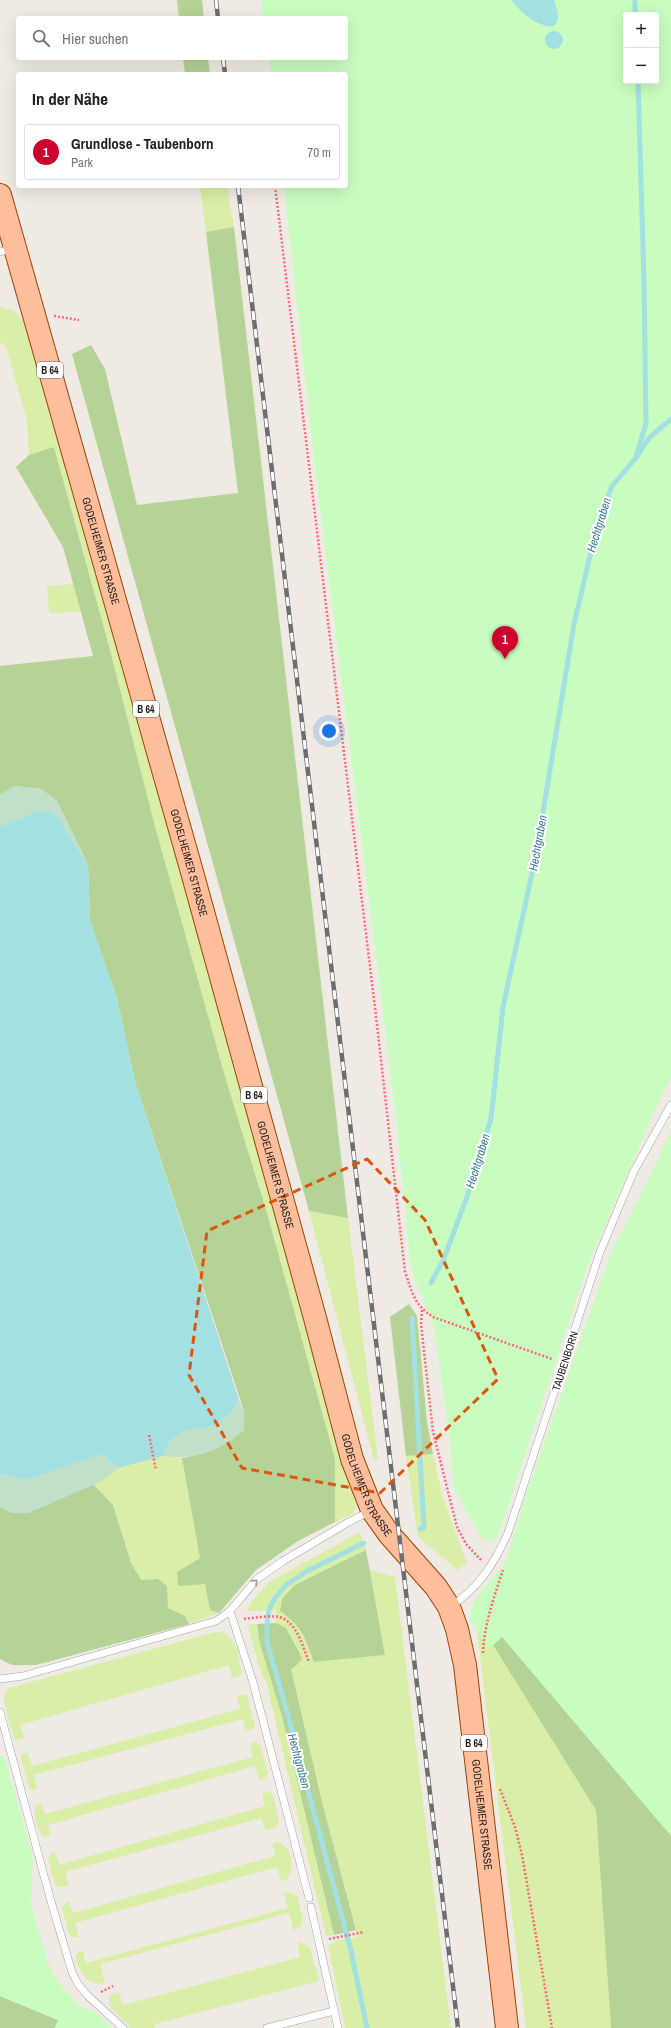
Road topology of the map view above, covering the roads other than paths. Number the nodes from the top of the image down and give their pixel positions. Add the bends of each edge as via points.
1 (0, 194) edge
2 (8, 250) edge
3 (671, 1105) edge
4 (372, 1510) junction
5 (449, 1607) junction
6 (230, 1611) junction
7 (0, 1679) edge
8 (0, 1712) edge
9 (309, 1898) dead end
10 (311, 1908) dead end
11 (334, 2011) junction
12 (123, 2028) edge
13 (267, 2028) edge
14 (338, 2028) edge
15 (507, 2028) edge

1 - 2 main road, GODELHEIMER STRASSE / B 64
2 - 4 main road, GODELHEIMER STRASSE / B 64 via 33,312 192,872 352,1459
3 - 5 lane, TAUBENBORN via 634,1172 600,1252 508,1533 498,1554 471,1591
4 - 5 main road, GODELHEIMER STRASSE / B 64 via 389,1534 436,1587
6 -> 4 lane via 257,1579 334,1530
5 - 15 main road, GODELHEIMER STRASSE / B 64 via 465,1665
6 - 7 lane via 216,1621 193,1629 23,1676
6 - 9 lane via 259,1703
8 - 12 lane via 72,1972 87,1995
10 - 11 lane
11 - 13 lane
11 - 14 lane

